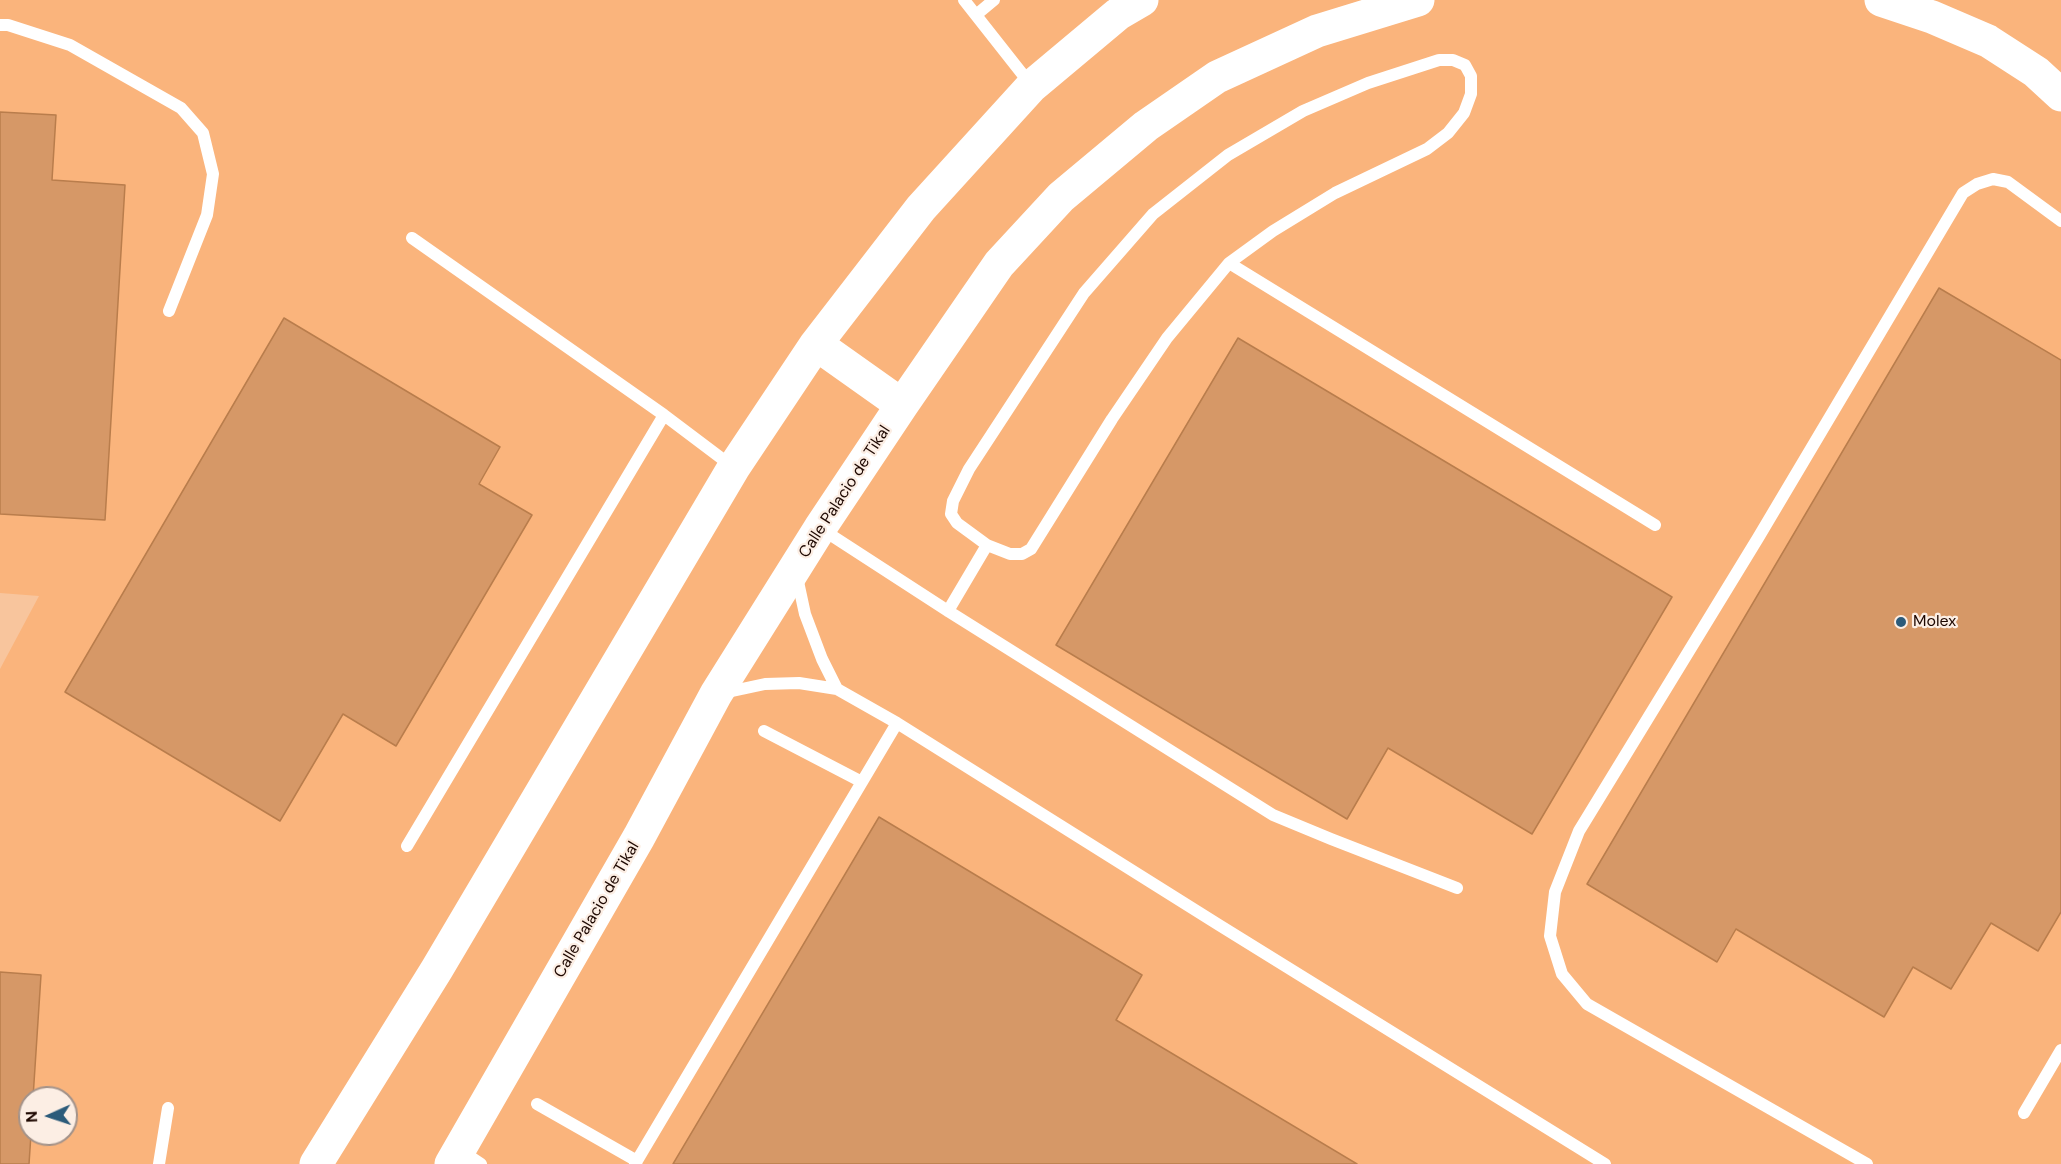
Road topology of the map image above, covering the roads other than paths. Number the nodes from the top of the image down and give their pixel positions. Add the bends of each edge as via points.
1 (964, 0) edge
2 (994, 0) edge
3 (1142, 0) edge
4 (1418, 0) edge
5 (1881, 0) edge
6 (976, 15) junction
7 (0, 25) edge
8 (1032, 86) junction
9 (2061, 95) edge
10 (2061, 221) edge
11 (412, 238) dead end
12 (1229, 262) junction
13 (169, 311) dead end
14 (816, 344) junction
15 (902, 405) junction
16 (664, 415) junction
17 (734, 467) junction
18 (1655, 525) dead end
19 (820, 528) junction
20 (987, 545) junction
21 (795, 568) junction
22 (948, 611) junction
23 (837, 689) junction
24 (716, 694) junction
25 (897, 723) junction
26 (764, 731) dead end
27 (862, 782) junction
28 (407, 846) dead end
29 (1457, 888) dead end
30 (2061, 1050) edge
31 (537, 1104) dead end
32 (168, 1108) dead end
33 (2024, 1113) dead end
34 (464, 1159) edge
35 (636, 1162) edge
36 (159, 1164) edge
37 (316, 1164) edge
38 (1605, 1164) edge
39 (1867, 1164) edge

1 - 6 lane
2 - 6 lane
3 - 8 street via 1118,14
4 - 15 street, Calle Palacio de Tikal via 1317,31 1217,77 1146,126 1061,197 999,264
5 - 9 street via 1988,41 2036,72
6 - 8 lane
7 - 13 lane via 70,45 182,108 203,133 213,174 207,215
8 - 14 street via 921,208
10 - 39 lane via 2008,182 1993,179 1963,193 1579,831 1555,892 1550,936 1562,974 1587,1004
11 - 16 lane
12 - 18 lane
12 - 20 lane via 1167,338 1031,549 1010,554
12 - 20 lane via 1335,193 1427,149 1448,133 1464,113 1471,94 1471,76 1465,65 1439,60 1368,83 1303,111 1228,155 1153,214 1084,293 969,469 951,514
14 - 15 street
14 - 17 street
15 - 19 street, Calle Palacio de Tikal
16 - 17 lane
16 - 28 lane
17 - 37 street via 437,969
19 - 21 street, Calle Palacio de Tikal
19 - 22 lane
20 - 22 lane
21 - 23 lane via 806,614
21 - 24 street, Calle Palacio de Tikal
22 - 29 lane via 1274,814
23 - 24 lane via 799,683 765,684
23 - 25 lane
24 - 34 street, Calle Palacio de Tikal
25 - 27 lane
25 - 38 lane
26 - 27 lane
27 - 35 lane
30 - 33 lane
31 - 35 lane
32 - 36 lane

